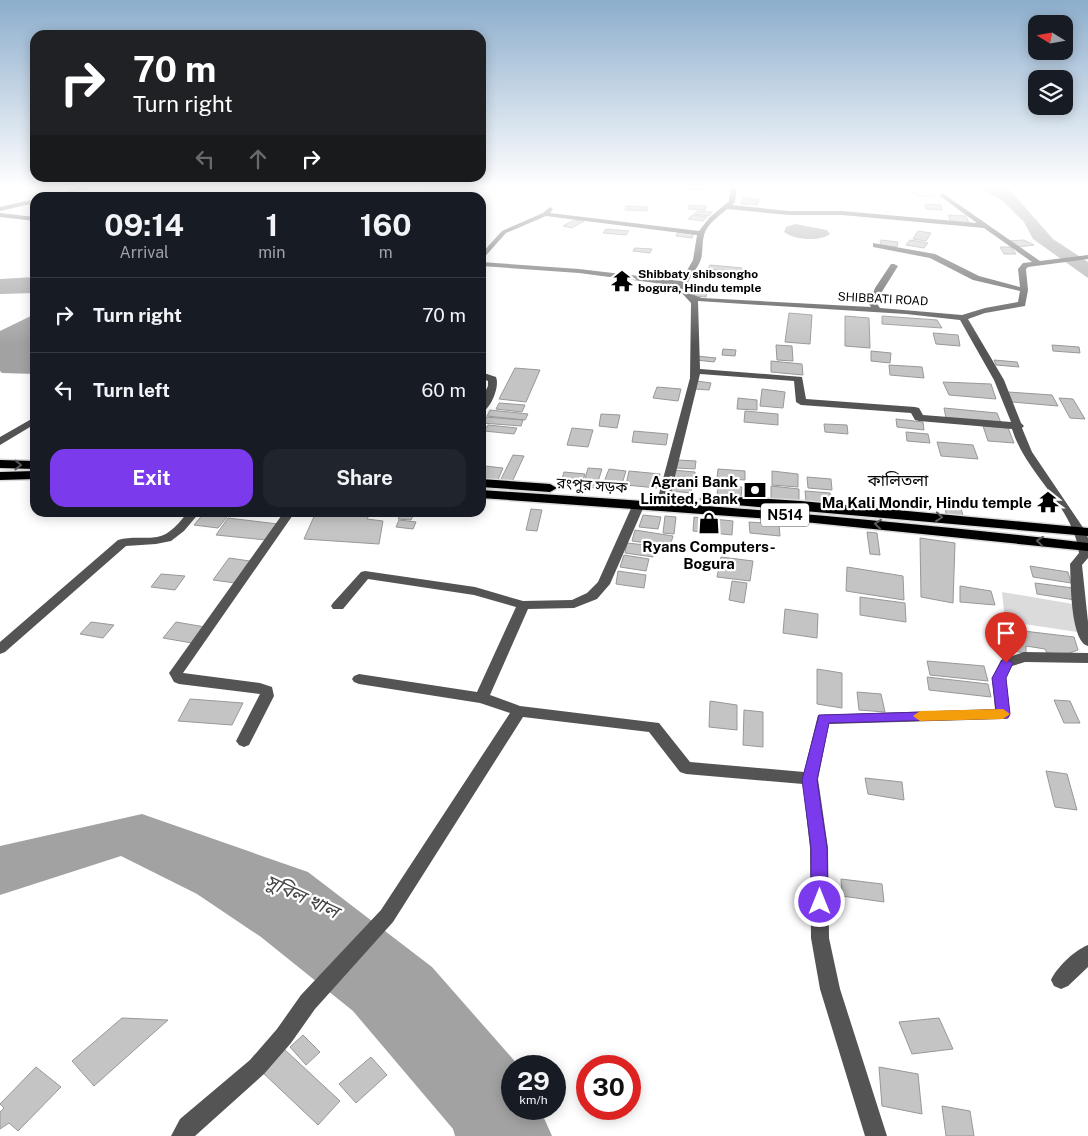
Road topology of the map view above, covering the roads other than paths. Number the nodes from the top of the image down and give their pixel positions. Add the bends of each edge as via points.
1 (499, 239) edge
2 (700, 239) edge
3 (1005, 239) edge
4 (876, 245) dead end
5 (1088, 257) edge
6 (486, 258) edge
7 (1037, 262) junction
8 (486, 264) edge
9 (894, 266) dead end
10 (683, 284) junction
11 (1024, 290) junction
12 (690, 297) junction
13 (878, 311) junction
14 (963, 318) junction
15 (694, 371) junction
16 (486, 376) edge
17 (486, 400) edge
18 (30, 423) edge
19 (1019, 426) junction
20 (0, 442) edge
21 (0, 464) edge
22 (30, 465) edge
23 (30, 475) edge
24 (0, 476) edge
25 (486, 483) edge
26 (486, 494) edge
27 (663, 500) junction
28 (639, 504) junction
29 (190, 517) edge
30 (286, 517) edge
31 (1084, 531) edge
32 (1087, 546) edge
33 (523, 604) junction
34 (338, 606) dead end
35 (1088, 641) edge
36 (0, 648) edge
37 (1088, 658) edge
38 (359, 678) dead end
39 (482, 698) junction
40 (518, 711) junction
41 (244, 741) dead end
42 (810, 780) junction
43 (1088, 954) edge
44 (1061, 980) dead end
45 (182, 1136) edge
46 (876, 1136) edge

1 - 6 street
2 - 10 street via 697,260
3 - 7 street
4 - 11 street via 932,256 976,278
5 - 7 street
7 - 11 street via 1022,269
8 - 10 street via 579,271
9 - 13 street via 887,281 875,291 873,304
10 - 12 street
11 - 14 street via 1022,304 978,310
12 - 13 street, SHIBBATI ROAD
12 - 15 street via 695,303
13 - 14 street, SHIBBATI ROAD
14 - 19 street via 986,356
15 - 19 street via 799,379 801,402 915,410 919,418
15 - 27 street
16 - 17 street via 493,379 493,386
18 - 20 street
19 - 31 street via 1026,451
21 -> 22 highway
23 - 24 highway
25 - 27 highway, রংপুর সড়ক / N514
26 - 28 highway, রংপুর সড়ক / N514
27 - 28 highway, রংপুর সড়ক / N514
27 -> 31 highway, N514 via 801,505
32 -> 27 highway, রংপুর সড়ক / N514
28 - 33 street via 604,584 592,596 574,604
29 - 36 street via 175,534 160,540 131,539 122,543
30 - 41 street via 176,673 179,678 267,691
31 - 32 street
32 - 35 street via 1076,564 1080,618
33 - 34 street via 475,591 365,575
33 - 39 street
37 - 42 street via 1024,657 1006,663 999,678 1004,714 824,719
38 - 39 street
39 - 40 street
40 - 42 street via 654,727 686,768
40 - 45 street via 387,916 308,1002 257,1067 188,1126
42 - 46 street via 819,848 820,938 830,989
43 - 44 street

